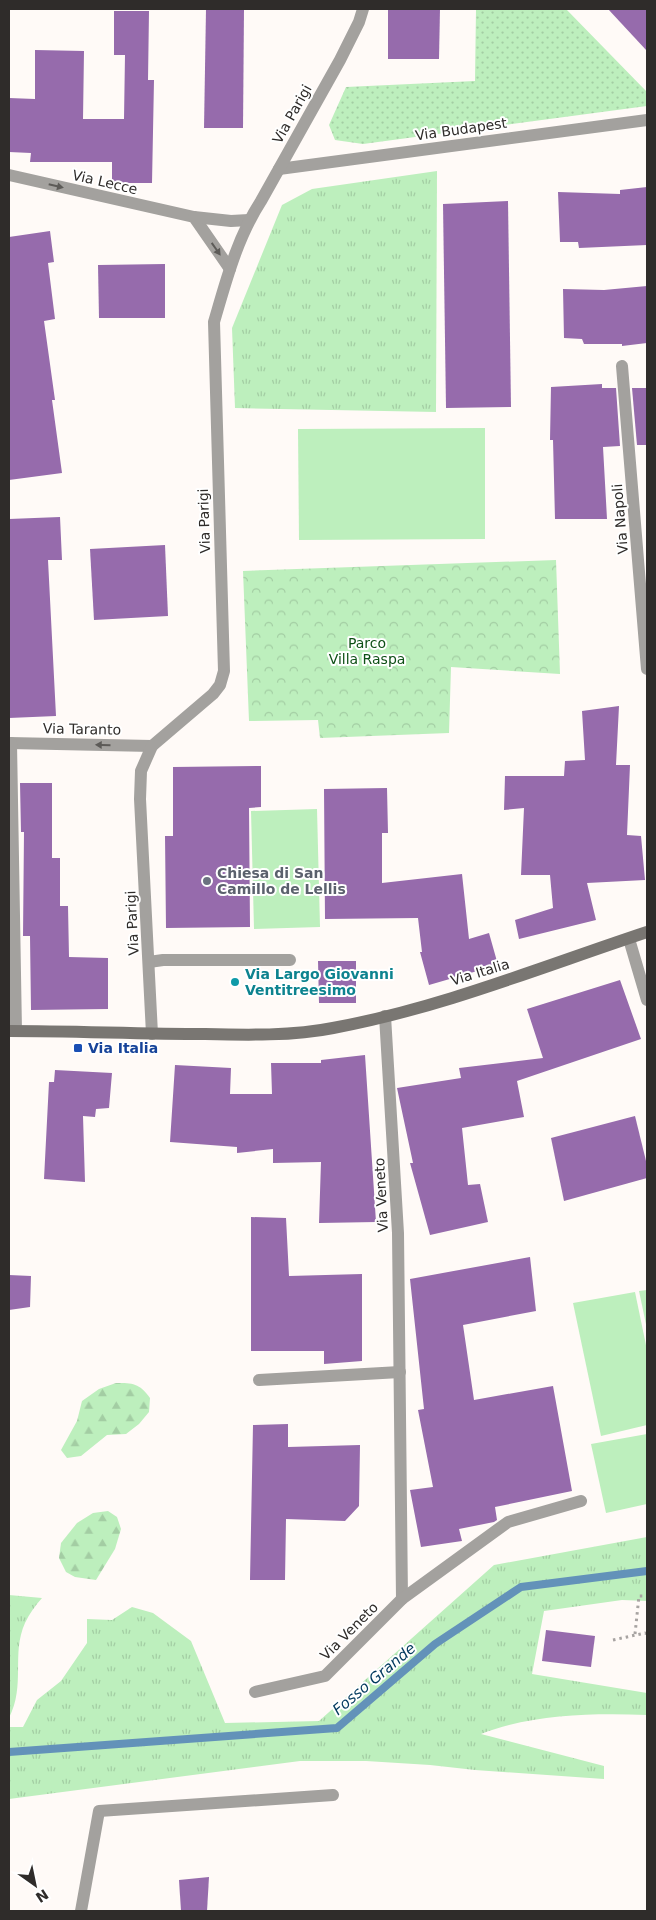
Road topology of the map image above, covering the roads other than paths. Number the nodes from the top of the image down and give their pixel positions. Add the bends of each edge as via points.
1 (363, 9) edge
2 (647, 120) edge
3 (279, 168) junction
4 (9, 175) edge
5 (194, 217) junction
6 (249, 220) junction
7 (230, 269) junction
8 (622, 366) dead end
9 (647, 669) edge
10 (10, 743) edge
11 (152, 746) junction
12 (647, 932) edge
13 (629, 938) junction
14 (290, 960) dead end
15 (149, 962) junction
16 (647, 1000) edge
17 (385, 1016) junction
18 (12, 1031) edge
19 (152, 1034) junction
20 (400, 1372) junction
21 (259, 1380) dead end
22 (581, 1501) dead end
23 (402, 1598) junction
24 (255, 1692) dead end
25 (333, 1795) dead end
26 (81, 1911) edge

1 - 3 street, Via Parigi via 340,60
2 - 3 street, Via Budapest
3 - 6 street, Via Parigi
4 -> 5 street, Via Lecce
5 - 6 street, Via Lecce
5 -> 7 street
6 - 7 street, Via Parigi
7 - 11 street, Via Parigi via 214,322 224,671 213,694
8 - 9 street, Via Napoli
11 -> 10 street, Via Taranto
10 - 18 street
11 - 15 street, Via Parigi via 141,771 140,799
12 - 13 main road, Via Italia
13 - 16 street
13 - 17 main road, Via Italia via 517,977
14 - 15 street
15 - 19 street, Via Parigi
17 - 19 main road, Via Italia via 332,1028 290,1032
17 - 20 street, Via Veneto via 398,1233
18 - 19 main road, Via Italia
20 - 21 street
20 - 23 street, Via Veneto
22 - 23 street, Via Veneto via 508,1522
23 - 24 street, Via Veneto via 325,1676
25 - 26 street via 99,1812

